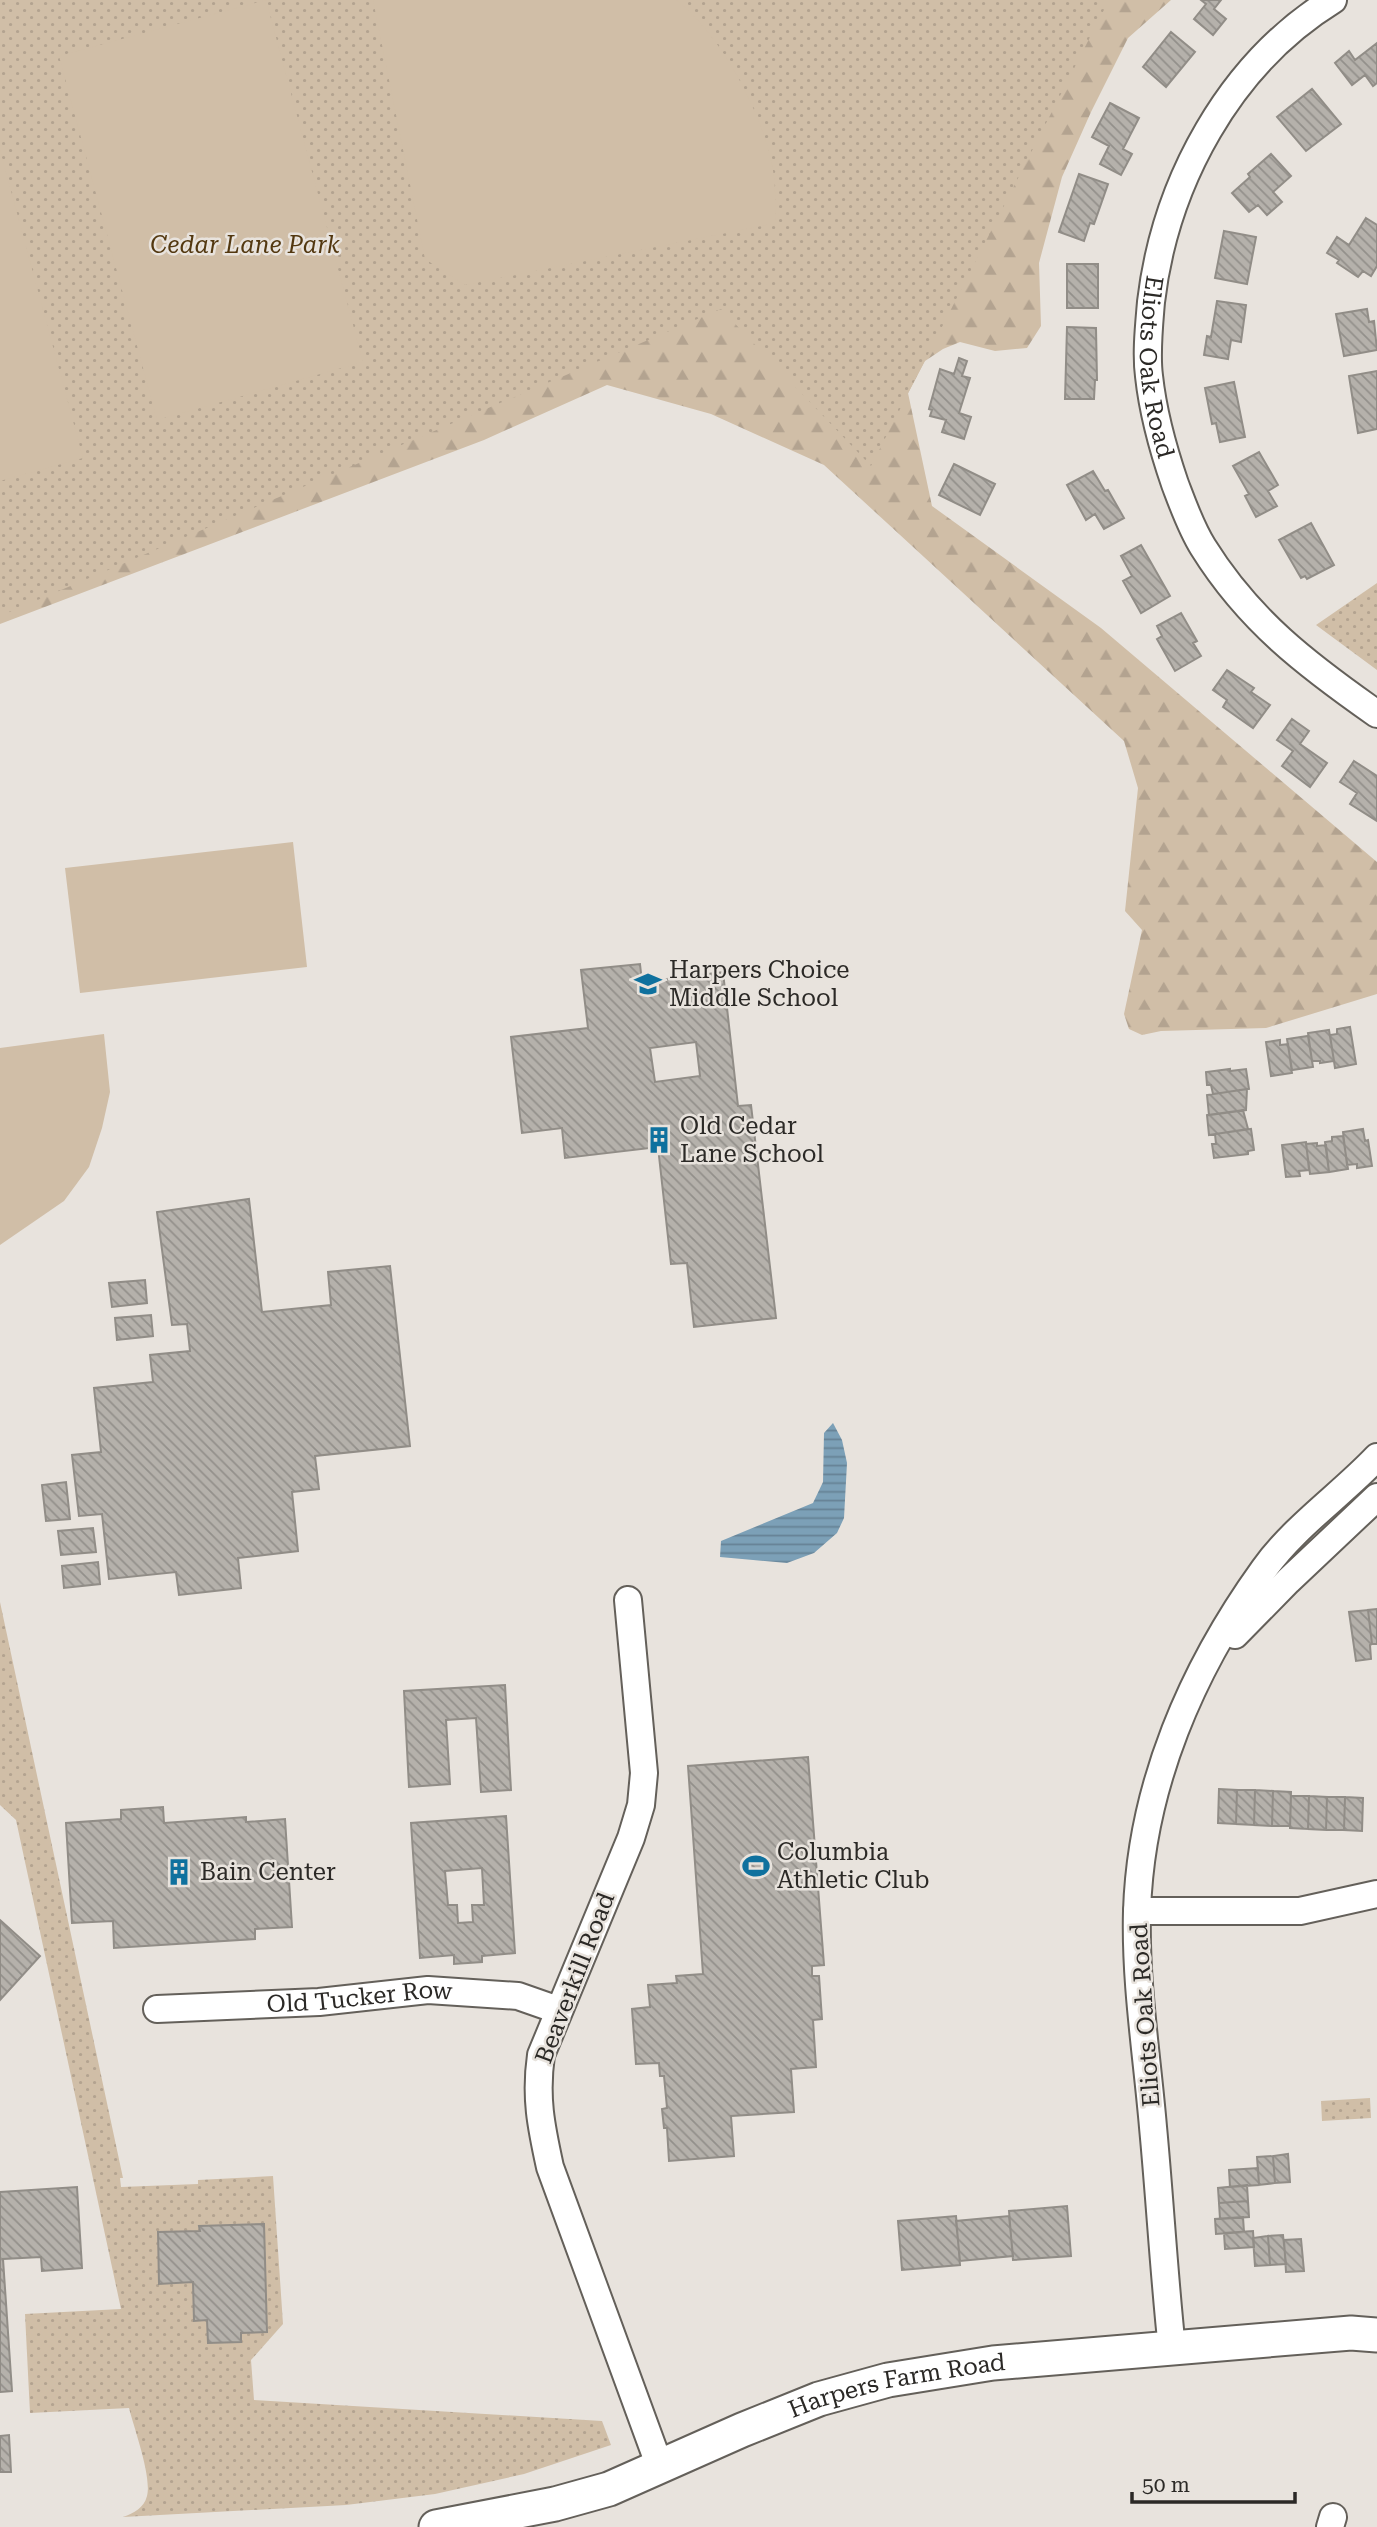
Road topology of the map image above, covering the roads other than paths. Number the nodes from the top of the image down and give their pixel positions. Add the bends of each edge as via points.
1 (1333, 0) edge
2 (1377, 714) edge
3 (1374, 1467) edge
4 (1377, 1497) edge
5 (628, 1600) dead end
6 (1194, 1689) junction
7 (1377, 1895) edge
8 (1137, 1911) junction
9 (157, 2009) dead end
10 (558, 2010) junction
11 (1377, 2334) edge
12 (1172, 2349) junction
13 (660, 2467) junction
14 (436, 2527) edge

1 - 2 street, Eliots Oak Road via 1261,58 1199,146 1178,190 1155,271 1149,374 1157,421 1180,495 1202,544 1224,578 1269,631
3 - 6 street, Eliots Oak Road via 1307,1523 1266,1566 1228,1622
4 - 6 street, Eliots Oak Road via 1239,1629
5 - 10 street, Beaverkill Road via 644,1773 641,1805
6 - 8 street, Eliots Oak Road via 1178,1719 1153,1793 1140,1860
7 - 8 street via 1300,1911
8 - 12 street, Eliots Oak Road
9 - 10 street, Old Tucker Row via 319,2002 428,1990 518,1997
10 - 13 street, Beaverkill Road via 541,2055 537,2084 541,2127 550,2167
11 - 12 main road, Harpers Farm Road
12 - 13 main road, Harpers Farm Road via 993,2363 888,2380 819,2399
13 - 14 main road, Harpers Farm Road via 609,2489 542,2507

